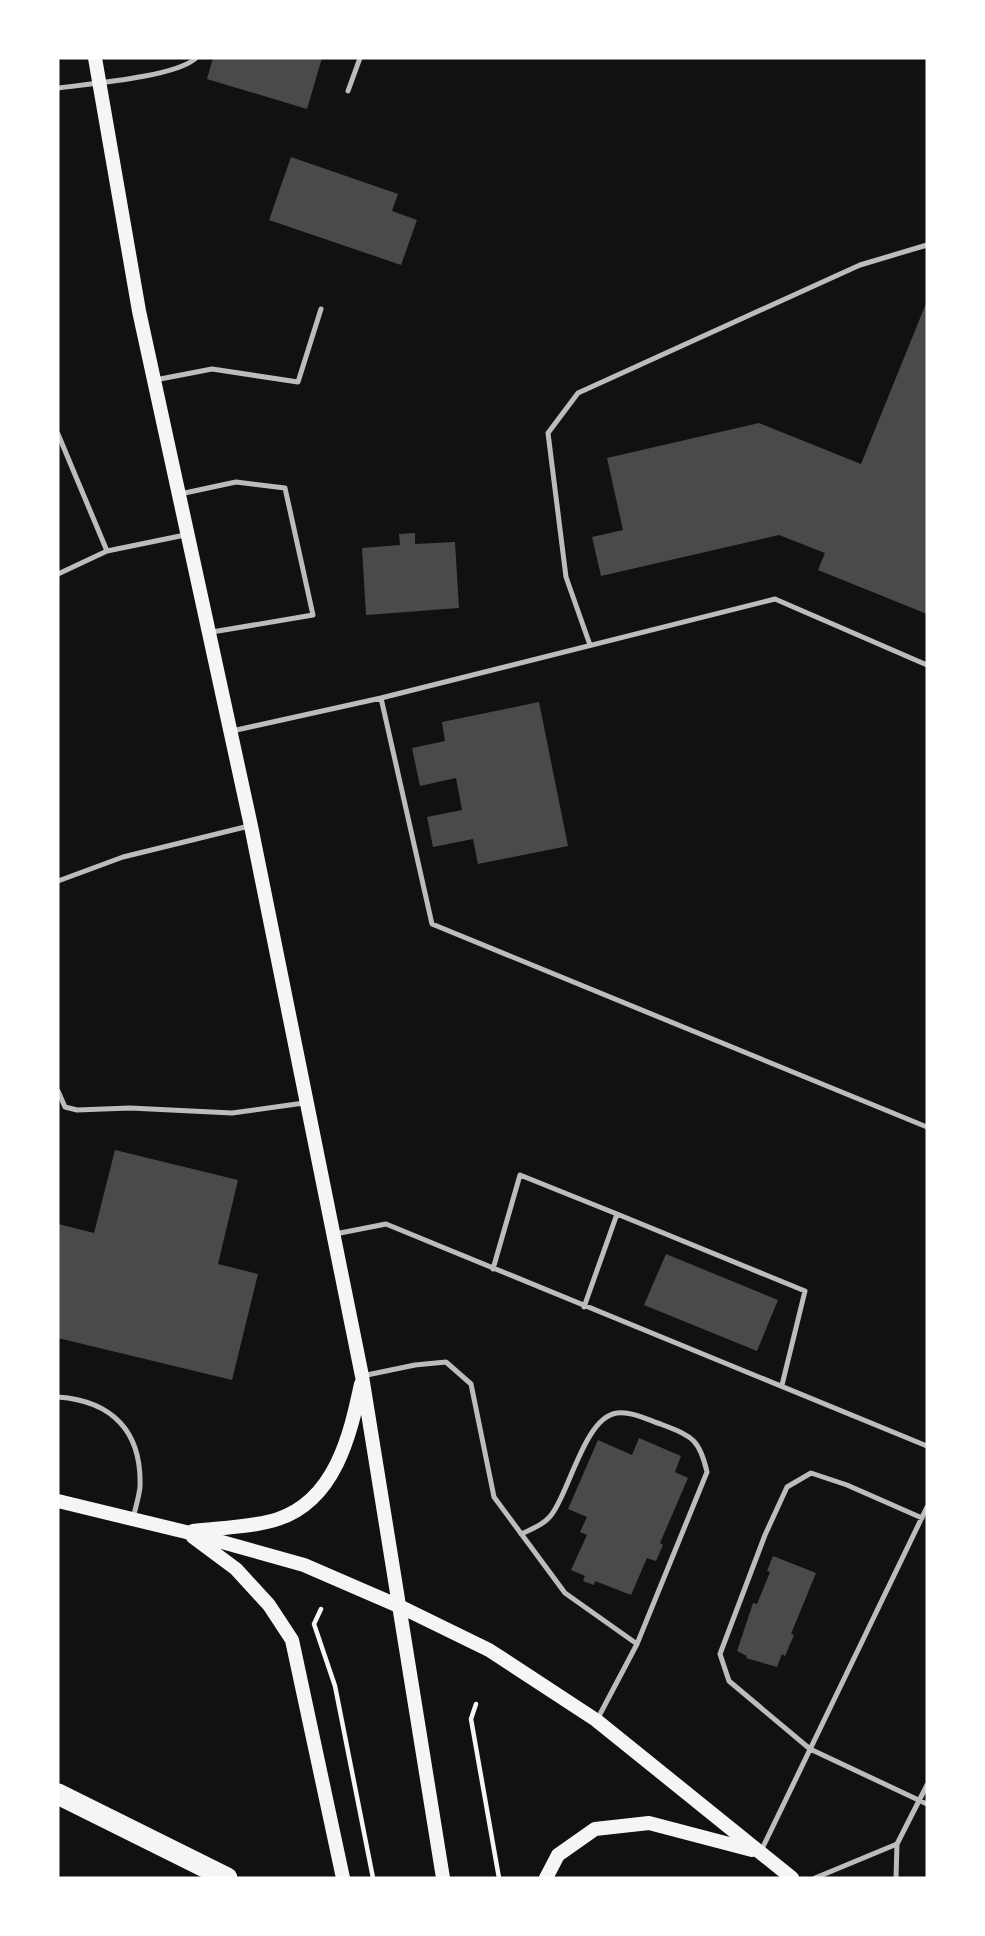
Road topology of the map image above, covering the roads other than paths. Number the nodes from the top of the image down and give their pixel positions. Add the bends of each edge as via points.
1 (95, 58) edge
2 (196, 58) edge
3 (360, 58) edge
4 (99, 83) junction
5 (58, 88) edge
6 (348, 91) dead end
7 (927, 245) edge
8 (321, 309) dead end
9 (155, 380) junction
10 (58, 435) edge
11 (180, 495) junction
12 (188, 534) junction
13 (107, 551) junction
14 (58, 575) edge
15 (209, 633) junction
16 (590, 645) junction
17 (927, 665) edge
18 (381, 698) junction
19 (230, 732) junction
20 (251, 826) junction
21 (58, 881) edge
22 (58, 1091) edge
23 (307, 1102) junction
24 (927, 1127) edge
25 (617, 1214) junction
26 (335, 1234) junction
27 (493, 1269) junction
28 (584, 1307) junction
29 (362, 1376) junction
30 (782, 1385) junction
31 (58, 1397) edge
32 (927, 1446) edge
33 (58, 1501) edge
34 (927, 1507) edge
35 (922, 1518) junction
36 (133, 1519) junction
37 (187, 1532) junction
38 (522, 1534) junction
39 (401, 1607) junction
40 (637, 1644) junction
41 (596, 1720) junction
42 (810, 1749) junction
43 (927, 1785) edge
44 (58, 1794) edge
45 (921, 1801) junction
46 (927, 1804) edge
47 (897, 1844) junction
48 (760, 1853) junction
49 (227, 1878) edge
50 (342, 1878) edge
51 (443, 1878) edge
52 (546, 1878) edge
53 (792, 1878) edge
54 (815, 1878) edge
55 (896, 1878) edge

1 - 4 main road
2 - 4 lane via 169,70
3 - 6 lane
4 - 5 lane
4 - 9 main road
7 - 16 lane via 860,265 578,393 548,433 566,577
8 - 9 lane via 298,382 212,369
9 - 11 main road
10 - 13 lane
11 - 12 main road
11 - 15 lane via 236,482 285,488 313,615
12 - 13 lane
12 - 15 main road
13 - 14 lane
15 - 19 main road
16 - 17 lane via 775,599
16 - 18 lane
18 - 19 lane
18 - 24 lane via 432,924
19 - 20 main road
20 - 21 lane via 123,857
20 - 23 main road
22 - 23 lane via 65,1107 77,1110 232,1113
23 - 26 main road
25 - 27 lane via 520,1175
25 - 28 lane
25 - 30 lane via 805,1291
26 - 27 lane via 386,1224
26 - 29 main road
27 - 28 lane
28 - 30 lane
29 - 37 main road via 350,1434 333,1472 307,1504 277,1519
29 - 38 lane via 446,1362 471,1384 494,1497
29 - 39 main road
30 - 32 lane
31 - 36 lane via 108,1410 131,1434 140,1487
33 - 36 main road
34 - 35 lane
35 - 42 lane
35 - 42 lane via 811,1473 787,1487 720,1654 729,1681
36 - 37 main road
37 - 39 main road via 304,1565
37 - 50 main road via 236,1569 269,1605 292,1640
38 - 40 lane via 565,1593
38 - 40 lane via 557,1506 602,1419 631,1413 678,1430 696,1442 707,1472
39 - 41 main road via 489,1650
39 - 51 main road
40 - 41 lane
41 - 48 main road
42 - 45 lane
42 - 48 lane
43 - 45 lane
44 - 49 highway
45 - 46 lane
45 - 47 lane
47 - 54 lane
47 - 55 lane
48 - 52 main road via 649,1823 595,1829 558,1855
48 - 53 main road

